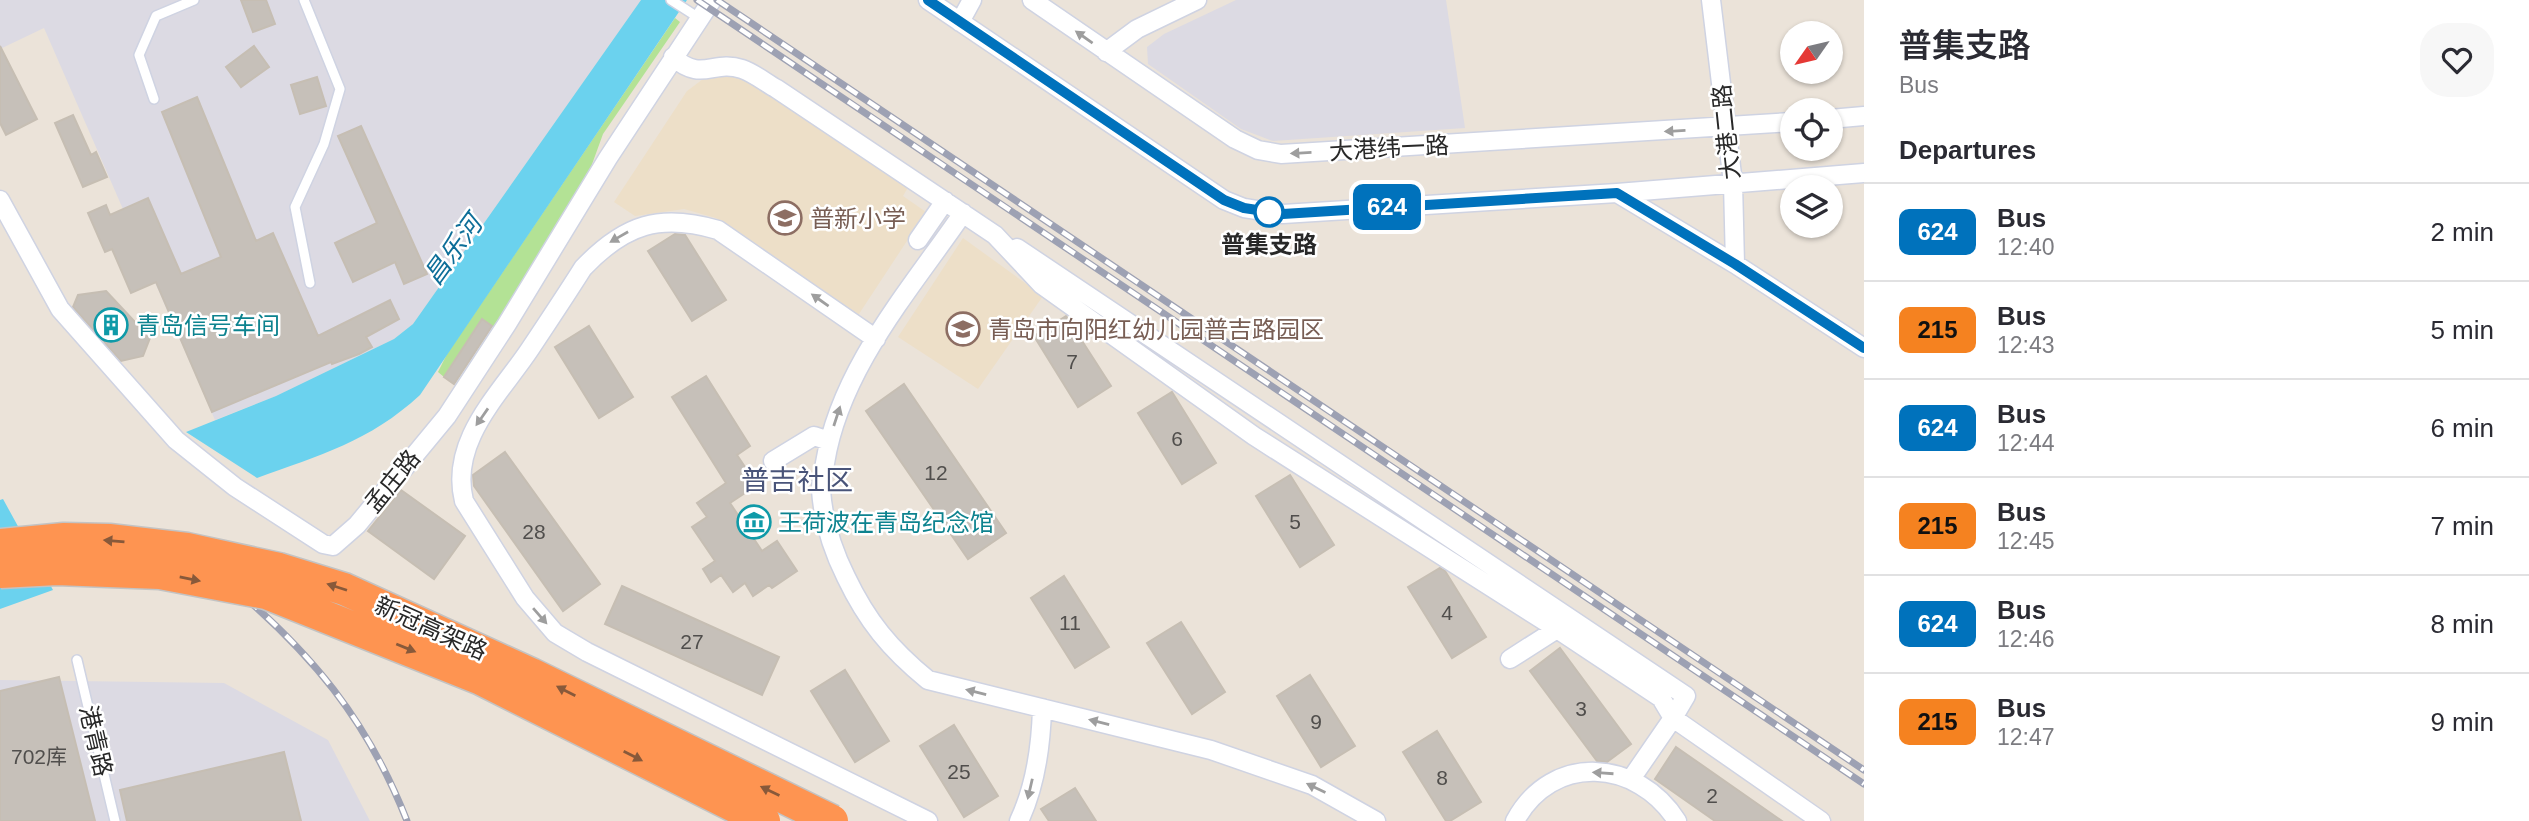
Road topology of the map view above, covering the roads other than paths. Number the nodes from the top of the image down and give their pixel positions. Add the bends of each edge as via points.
1 (194, 0) edge
2 (304, 0) edge
3 (671, 0) edge
4 (712, 0) edge
5 (928, 0) edge
6 (972, 0) edge
7 (1032, 0) edge
8 (1197, 0) edge
9 (1712, 0) edge
10 (699, 18) junction
11 (960, 22) junction
12 (1106, 52) junction
13 (673, 57) junction
14 (154, 99) dead end
15 (1864, 116) edge
16 (1843, 118) edge
17 (1780, 123) edge
18 (1726, 128) junction
19 (1864, 173) edge
20 (1733, 183) junction
21 (1617, 193) junction
22 (0, 201) edge
23 (944, 201) junction
24 (963, 213) junction
25 (995, 235) junction
26 (918, 240) dead end
27 (1735, 264) junction
28 (310, 283) dead end
29 (876, 339) junction
30 (1864, 348) edge
31 (829, 441) junction
32 (773, 461) dead end
33 (0, 545) edge
34 (0, 572) edge
35 (1557, 629) junction
36 (1510, 659) dead end
37 (77, 660) dead end
38 (1042, 708) junction
39 (1673, 718) junction
40 (1631, 779) junction
41 (115, 821) edge
42 (764, 821) edge
43 (832, 821) edge
44 (928, 821) edge
45 (1019, 821) edge
46 (1376, 821) edge
47 (1515, 821) edge
48 (1677, 821) edge
49 (1821, 821) edge

1 - 14 lane via 156,16 139,55
2 - 28 lane via 340,89 324,144 295,207
3 - 10 lane
4 - 10 street, 孟庄路
5 - 11 street
6 - 11 street
12 -> 7 street, 大港纬一路
8 - 12 street via 1137,29
9 - 18 street, 大港二路
10 - 13 street, 孟庄路
11 - 21 street via 1224,200 1244,208 1283,214
18 -> 12 street, 大港纬一路 via 1281,154 1235,139
13 - 22 street, 孟庄路 via 447,416 333,546 235,487 176,440 60,309
13 - 23 street via 685,68 699,72 741,68
15 - 16 street
17 - 18 street, 大港纬一路
18 - 20 street, 大港二路
19 - 20 street
20 - 21 street
20 - 27 street, 大港二路
21 - 27 street
23 - 24 street
23 - 26 street
24 - 25 street
24 - 29 street
25 - 35 street via 1042,285 1254,436
25 - 39 street via 1686,696
27 - 30 street
31 -> 29 street via 844,394
29 -> 44 street via 718,230 690,222 659,222 631,230 606,244 583,268 475,427 460,475 461,489 525,598 555,633
31 - 32 street via 814,436
38 -> 31 street via 928,680 892,651 860,607 835,555 821,489
43 -> 33 highway, 新冠高架路, bridge via 520,668 344,589 187,549 64,539
34 -> 42 highway, 新冠高架路, bridge via 160,573 266,593 481,679
35 - 36 street
35 - 39 street via 1661,698
37 - 41 lane, 港青路
38 -> 45 street via 1041,746
46 -> 38 street via 1312,785 1211,750
39 - 40 street
39 - 49 street
40 -> 47 street via 1609,772 1577,773 1547,785 1523,806
40 - 48 street via 1665,802

